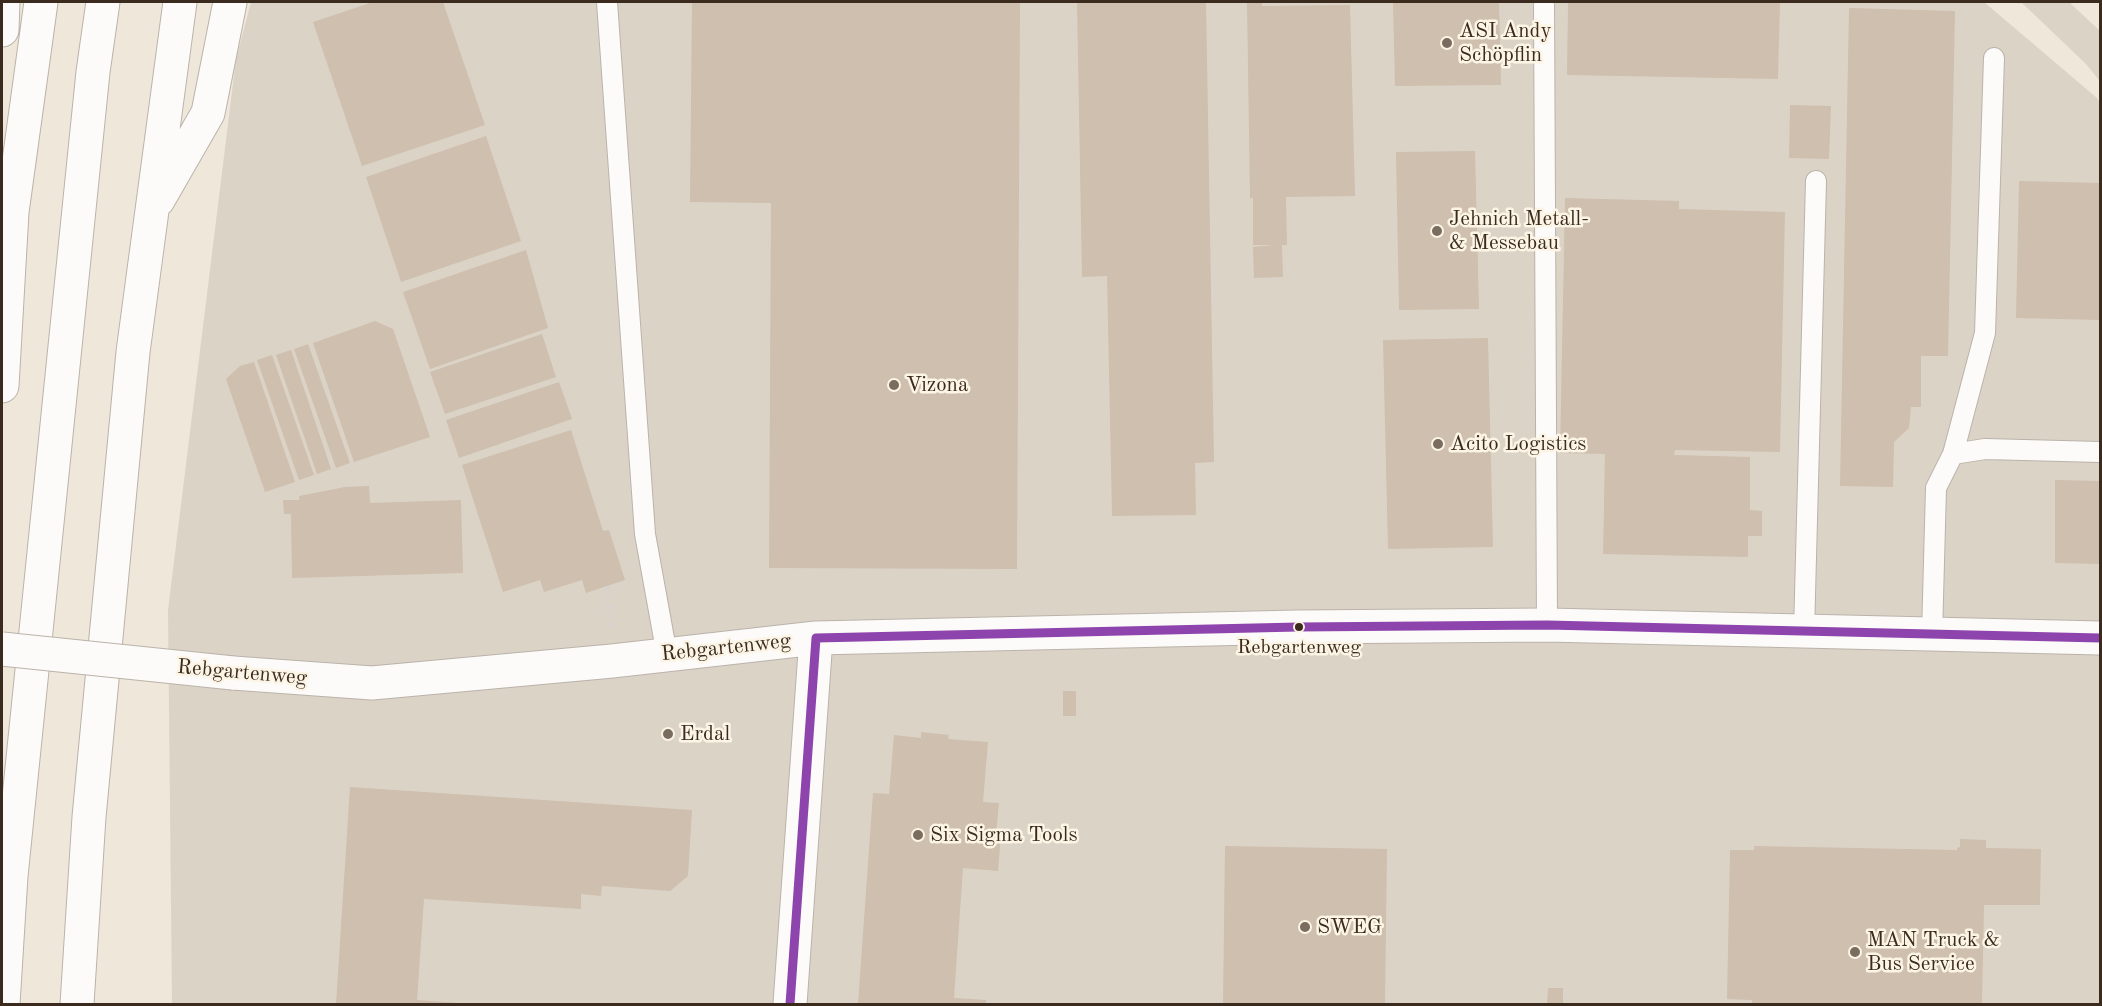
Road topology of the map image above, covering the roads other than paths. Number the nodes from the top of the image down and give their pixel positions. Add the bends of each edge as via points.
1 (3, 2) edge
2 (41, 2) edge
3 (103, 2) edge
4 (180, 2) edge
5 (230, 2) edge
6 (607, 2) edge
7 (1544, 2) edge
8 (2, 30) edge
9 (1994, 58) dead end
10 (1816, 181) dead end
11 (2, 182) edge
12 (12, 212) junction
13 (150, 215) junction
14 (2, 386) edge
15 (2100, 452) edge
16 (1953, 454) junction
17 (1546, 626) junction
18 (1804, 632) junction
19 (1932, 635) junction
20 (816, 638) junction
21 (2100, 638) edge
22 (2, 649) edge
23 (667, 655) junction
24 (2, 836) edge
25 (11, 876) junction
26 (3, 1005) edge
27 (77, 1005) edge
28 (790, 1005) edge

1 - 8 main road
2 - 12 main road
3 - 25 main road
4 - 13 main road
5 - 13 main road via 207,113
6 - 23 lane via 645,534
7 - 17 lane
9 - 16 lane via 1985,333
10 - 18 lane
11 - 12 main road
12 - 14 main road
13 - 27 main road via 131,364 90,806
15 - 16 lane via 1984,449
16 - 19 lane via 1936,488
17 - 18 main road, Rebgartenweg
17 - 20 main road, Rebgartenweg via 1298,627
18 - 19 main road, Rebgartenweg
19 - 21 main road, Rebgartenweg
20 - 23 main road, Rebgartenweg
20 - 28 main road
22 - 23 main road, Rebgartenweg, bridge via 372,683
24 - 25 main road
25 - 26 main road

